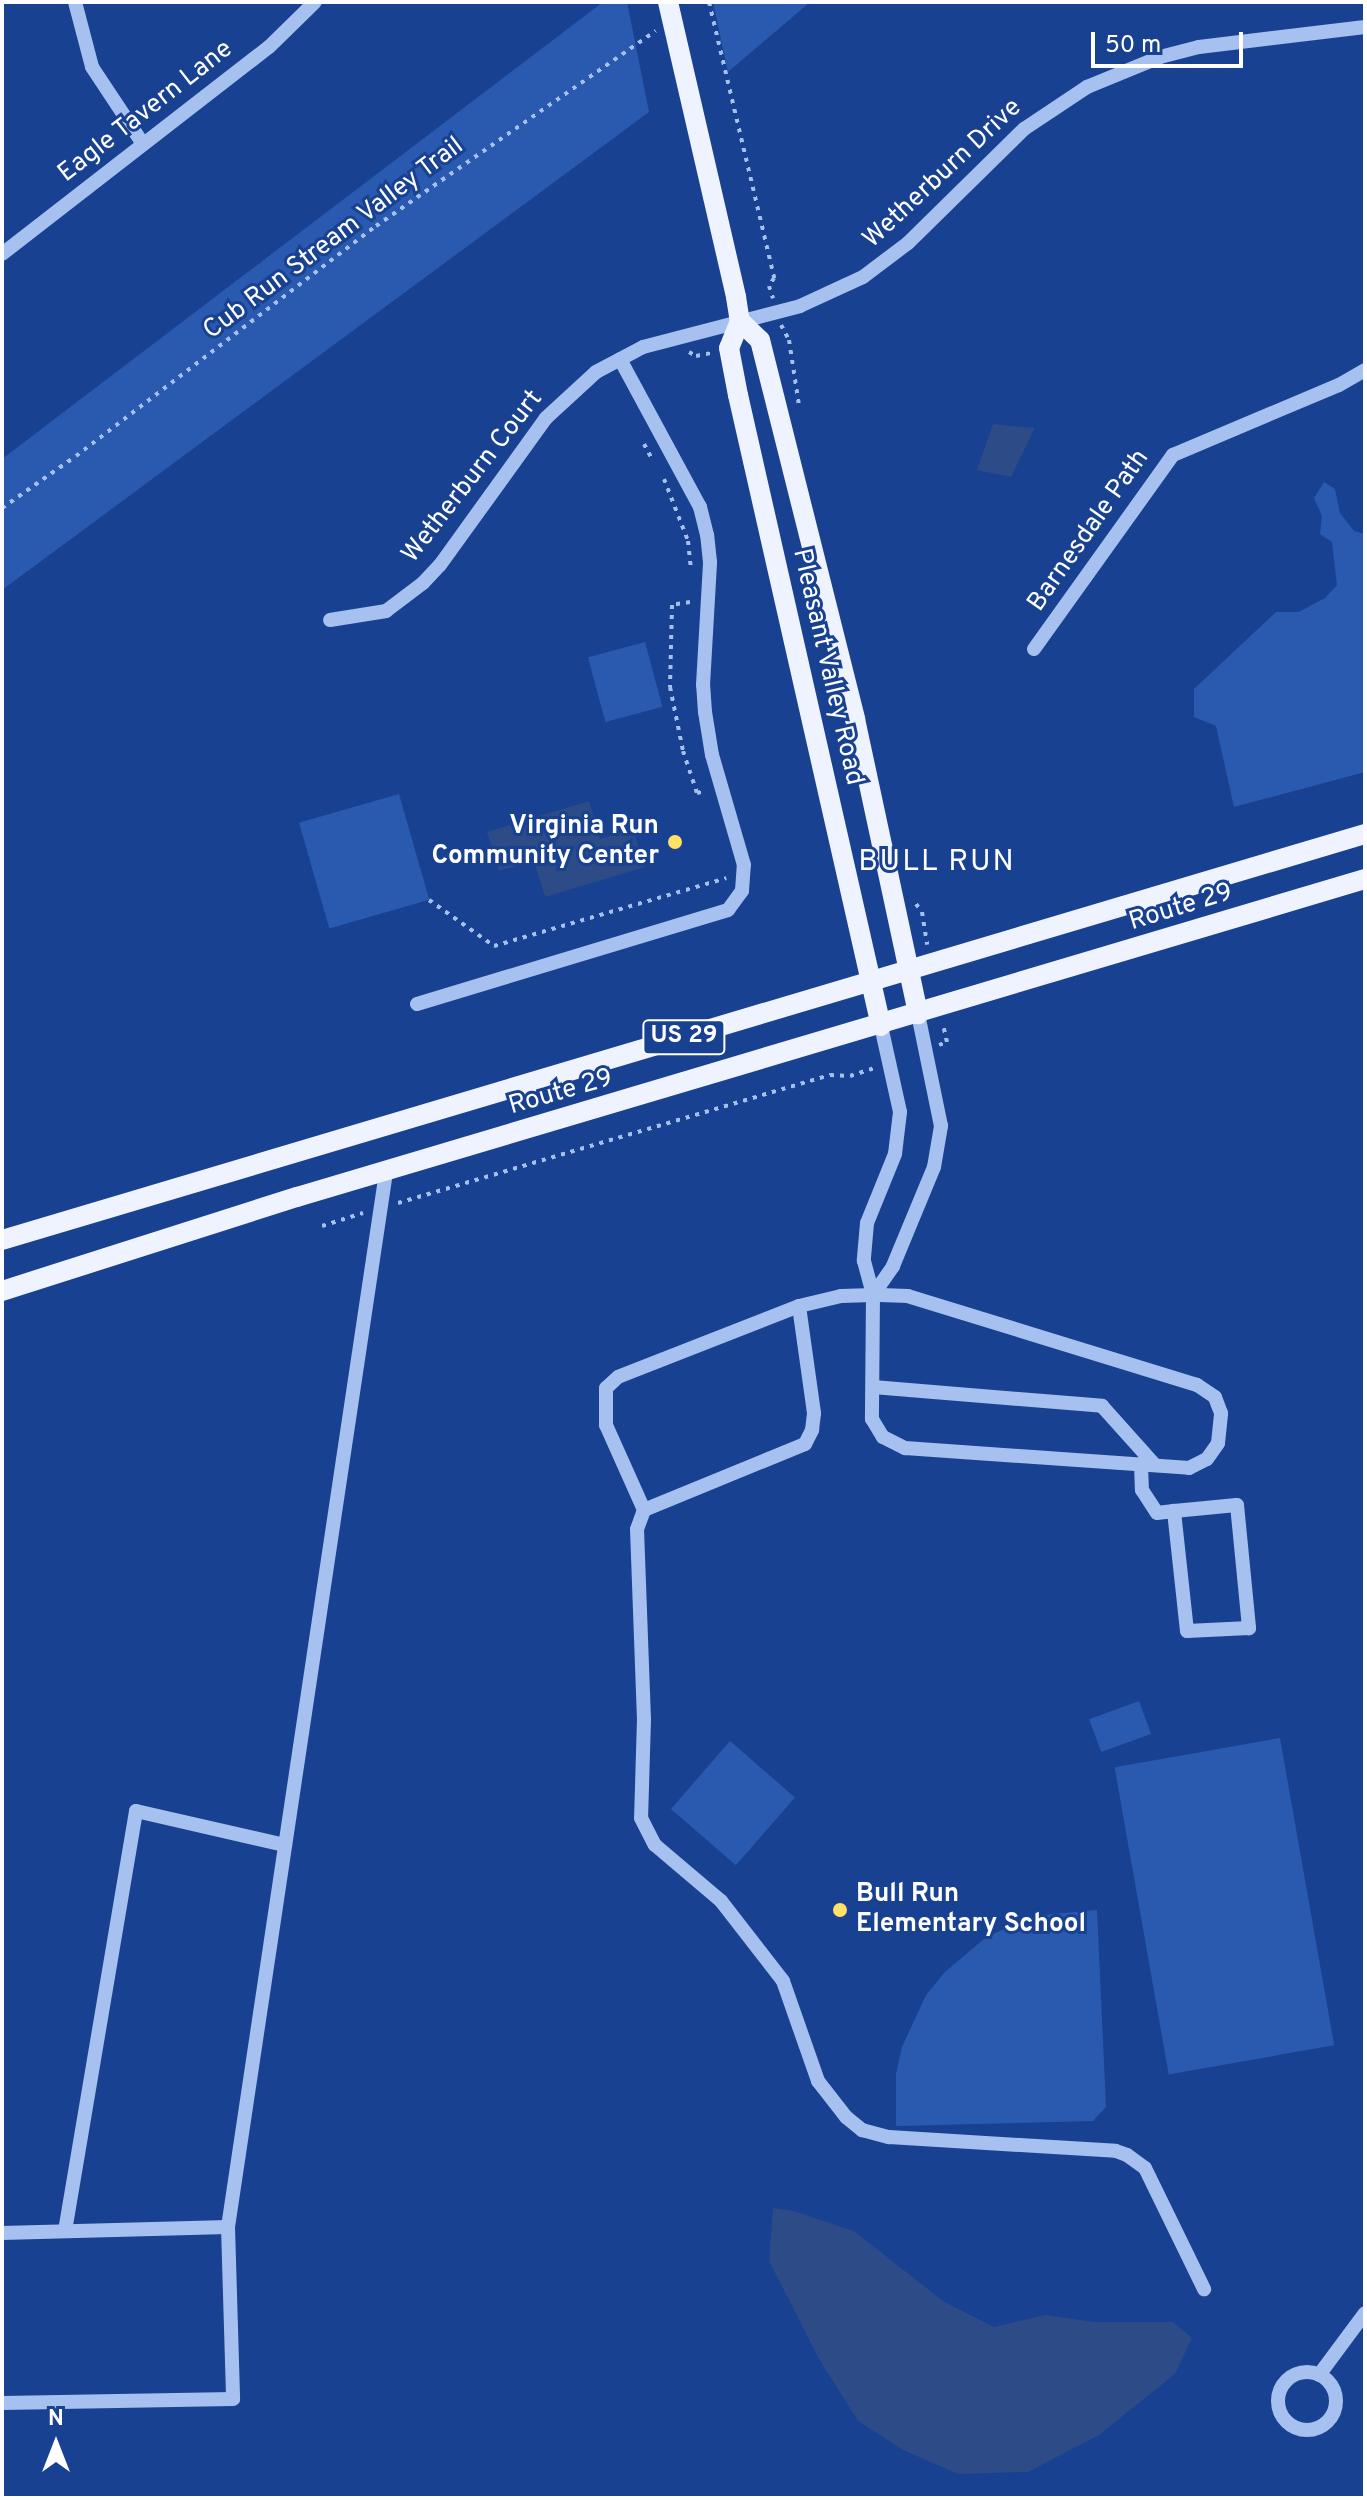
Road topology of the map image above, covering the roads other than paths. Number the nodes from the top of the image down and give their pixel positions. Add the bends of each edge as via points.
1 (75, 2) edge
2 (315, 2) edge
3 (670, 11) edge
4 (1365, 27) edge
5 (143, 144) junction
6 (2, 254) edge
7 (740, 321) junction
8 (620, 359) junction
9 (1365, 370) edge
10 (330, 620) dead end
11 (1034, 649) dead end
12 (1365, 834) edge
13 (1365, 879) edge
14 (920, 968) junction
15 (871, 982) junction
16 (417, 1004) dead end
17 (918, 1014) junction
18 (881, 1026) junction
19 (386, 1172) junction
20 (2, 1240) edge
21 (2, 1291) edge
22 (873, 1295) junction
23 (799, 1306) junction
24 (873, 1387) junction
25 (1148, 1465) junction
26 (644, 1510) junction
27 (1174, 1511) junction
28 (285, 1845) junction
29 (228, 2227) junction
30 (65, 2231) junction
31 (2, 2233) edge
32 (1204, 2289) dead end
33 (1365, 2313) edge
34 (1319, 2375) junction
35 (2, 2403) edge

1 - 5 street via 92,67
2 - 5 street, Eagle Tavern Lane via 269,47
3 - 7 main road, Pleasant Valley Road
4 - 7 street, Wetherburn Drive via 1199,47 1087,87 1024,129 887,261 833,293
5 - 6 street, Eagle Tavern Lane
7 - 8 street, Wetherburn Court via 670,338
7 - 14 main road, Pleasant Valley Road via 760,340
7 - 15 main road, Pleasant Valley Road via 729,348
8 - 10 street, Wetherburn Court via 596,372 546,418 423,583 386,611
8 - 16 street via 700,507 707,535 705,712 744,865 742,891 728,910
9 - 11 street, Barnesdale Path via 1173,455
12 - 14 main road, Route 29 / US 29
13 - 17 main road, Route 29 / US 29
14 - 15 main road, Route 29 / US 29
14 - 17 main road, Pleasant Valley Road
15 - 18 main road, Pleasant Valley Road
15 - 20 main road, Route 29 / US 29
17 - 18 main road, Route 29 / US 29
17 - 22 street via 941,1126 934,1167 893,1266
18 - 19 main road, Route 29 / US 29
18 - 22 street via 900,1112 895,1154 867,1223 864,1261
19 - 21 main road, Route 29 / US 29
19 - 28 street
22 - 23 street
22 - 24 street
22 - 25 street via 908,1296 1197,1385 1215,1397 1220,1429 1207,1459 1189,1468
23 - 26 street via 814,1413 805,1444
23 - 26 street via 618,1377 606,1388 606,1425
24 - 25 street via 1102,1406
24 - 25 street via 872,1419 883,1437 905,1448
25 - 27 street via 1142,1490 1157,1513
26 - 32 street via 637,1529 644,1719 641,1818 655,1845 721,1901 783,1981 827,2095 846,2117 874,2135 1127,2155 1145,2168
27 - 27 street via 1237,1505 1249,1628 1187,1631
28 - 29 street
28 - 30 street via 136,1811
29 - 30 street
29 - 35 street via 233,2399
30 - 31 street
33 - 34 street
34 - 34 street via 1335,2395 1329,2420 1318,2428 1292,2426 1278,2406 1284,2382 1295,2374

